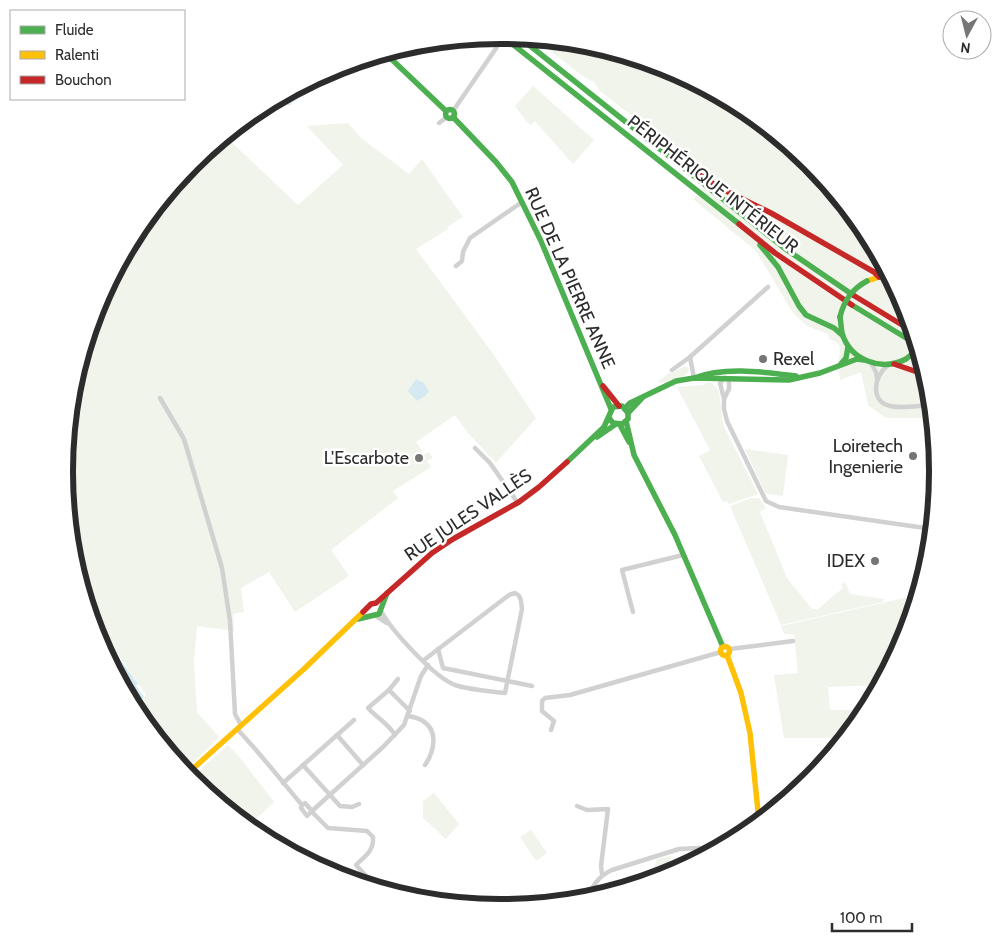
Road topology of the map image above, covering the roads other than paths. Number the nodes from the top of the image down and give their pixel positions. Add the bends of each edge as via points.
1 (499, 44) dead end
2 (513, 44) edge
3 (529, 45) edge
4 (390, 58) edge
5 (450, 114) junction
6 (439, 123) dead end
7 (673, 160) junction
8 (522, 202) junction
9 (758, 241) junction
10 (456, 266) dead end
11 (879, 278) junction
12 (883, 278) edge
13 (768, 287) dead end
14 (903, 325) edge
15 (842, 335) junction
16 (907, 339) edge
17 (848, 347) junction
18 (912, 353) edge
19 (690, 357) junction
20 (864, 360) junction
21 (871, 363) junction
22 (891, 364) junction
23 (839, 366) junction
24 (672, 370) dead end
25 (917, 372) edge
26 (727, 377) junction
27 (694, 378) junction
28 (877, 379) junction
29 (600, 383) junction
30 (160, 398) dead end
31 (724, 399) junction
32 (924, 406) edge
33 (611, 409) junction
34 (624, 409) junction
35 (609, 418) junction
36 (626, 421) junction
37 (618, 425) junction
38 (631, 443) junction
39 (587, 444) junction
40 (475, 448) dead end
41 (518, 503) junction
42 (925, 528) edge
43 (683, 555) junction
44 (379, 607) junction
45 (368, 608) junction
46 (633, 612) dead end
47 (374, 616) junction
48 (356, 620) junction
49 (389, 624) junction
50 (793, 640) dead end
51 (438, 649) junction
52 (725, 651) junction
53 (424, 660) junction
54 (428, 665) junction
55 (398, 680) dead end
56 (508, 681) junction
57 (532, 686) dead end
58 (388, 690) junction
59 (409, 714) junction
60 (354, 720) dead end
61 (239, 727) junction
62 (551, 730) dead end
63 (395, 734) junction
64 (337, 735) junction
65 (425, 764) dead end
66 (303, 765) junction
67 (363, 765) junction
68 (194, 769) edge
69 (283, 783) junction
70 (329, 794) junction
71 (359, 804) dead end
72 (577, 806) dead end
73 (312, 811) junction
74 (758, 813) edge
75 (704, 848) edge
76 (602, 874) junction
77 (368, 878) edge
78 (591, 889) edge

1 - 5 street
2 - 9 main road, PÉRIPHÉRIQUE INTÉRIEUR
3 - 7 main road
4 - 5 main road, RUE DE LA PIERRE ANNE
5 - 6 street
5 - 8 main road, RUE DE LA PIERRE ANNE via 496,162 512,182
7 - 11 main road via 682,162 722,189 771,213 874,272
7 - 14 main road via 801,260
8 - 10 street via 470,238 462,262
8 - 29 main road, RUE DE LA PIERRE ANNE
9 - 15 main road via 778,267 802,310
9 - 16 main road, PÉRIPHÉRIQUE INTÉRIEUR via 835,295
11 - 12 main road
11 - 15 main road, bridge via 857,286 849,295 840,317
13 - 19 street
15 - 17 main road
17 - 20 main road
17 - 23 main road via 846,358
18 - 22 main road
19 - 24 street
19 - 27 street
20 - 21 main road
20 - 23 main road via 857,359
21 - 22 main road
21 - 28 street
22 - 25 main road
22 - 28 street
23 - 26 main road via 798,377
26 - 27 main road via 700,374
26 - 31 street via 728,389
26 - 31 street via 720,383
27 - 34 main road via 663,386
28 - 32 street via 876,392 888,406
29 - 33 main road, RUE DE LA PIERRE ANNE
29 - 34 main road, RUE DE LA PIERRE ANNE
30 - 61 street via 184,438 222,568 230,621 235,714
31 - 42 street via 726,421 766,501 779,507
33 - 34 main road
33 - 35 main road
34 - 36 main road
35 - 37 main road
35 - 39 main road, RUE JULES VALLÈS
36 - 37 main road, RUE JULES VALLÈS
36 - 38 main road
37 - 38 main road
37 - 39 main road, RUE JULES VALLÈS
38 - 43 main road
39 - 41 main road, RUE JULES VALLÈS
40 - 41 street via 490,462
41 - 44 main road, RUE JULES VALLÈS via 439,549 389,590
43 - 46 street via 622,570
43 - 52 main road
44 - 45 main road via 371,604
44 - 47 main road, RUE JULES VALLÈS
44 - 49 street
45 - 47 main road
45 - 48 main road
47 - 48 main road
47 - 49 street
48 - 61 main road
49 - 53 street
50 - 52 street
51 - 53 street
51 - 56 street via 443,668
51 - 56 street via 516,593 522,609
52 - 62 street via 570,695 545,698 542,710 554,721
52 - 74 main road via 741,693 750,733
53 - 54 street
54 - 56 street via 457,686 505,693
54 - 59 street via 421,676
55 - 58 street
56 - 57 street
58 - 59 street
58 - 63 street via 368,708
59 - 63 street via 404,726
59 - 65 street via 424,721 433,737 430,757
60 - 64 street
61 - 68 main road
61 - 69 street
63 - 67 street
64 - 66 street
64 - 67 street
66 - 69 street
66 - 70 street
67 - 70 street
69 - 73 street via 302,805 305,803
70 - 71 street via 340,806
70 - 73 street
72 - 76 street via 587,810 608,809
73 - 77 street via 328,828 367,831 374,837 371,850 356,865
75 - 76 street via 662,853
76 - 78 street

